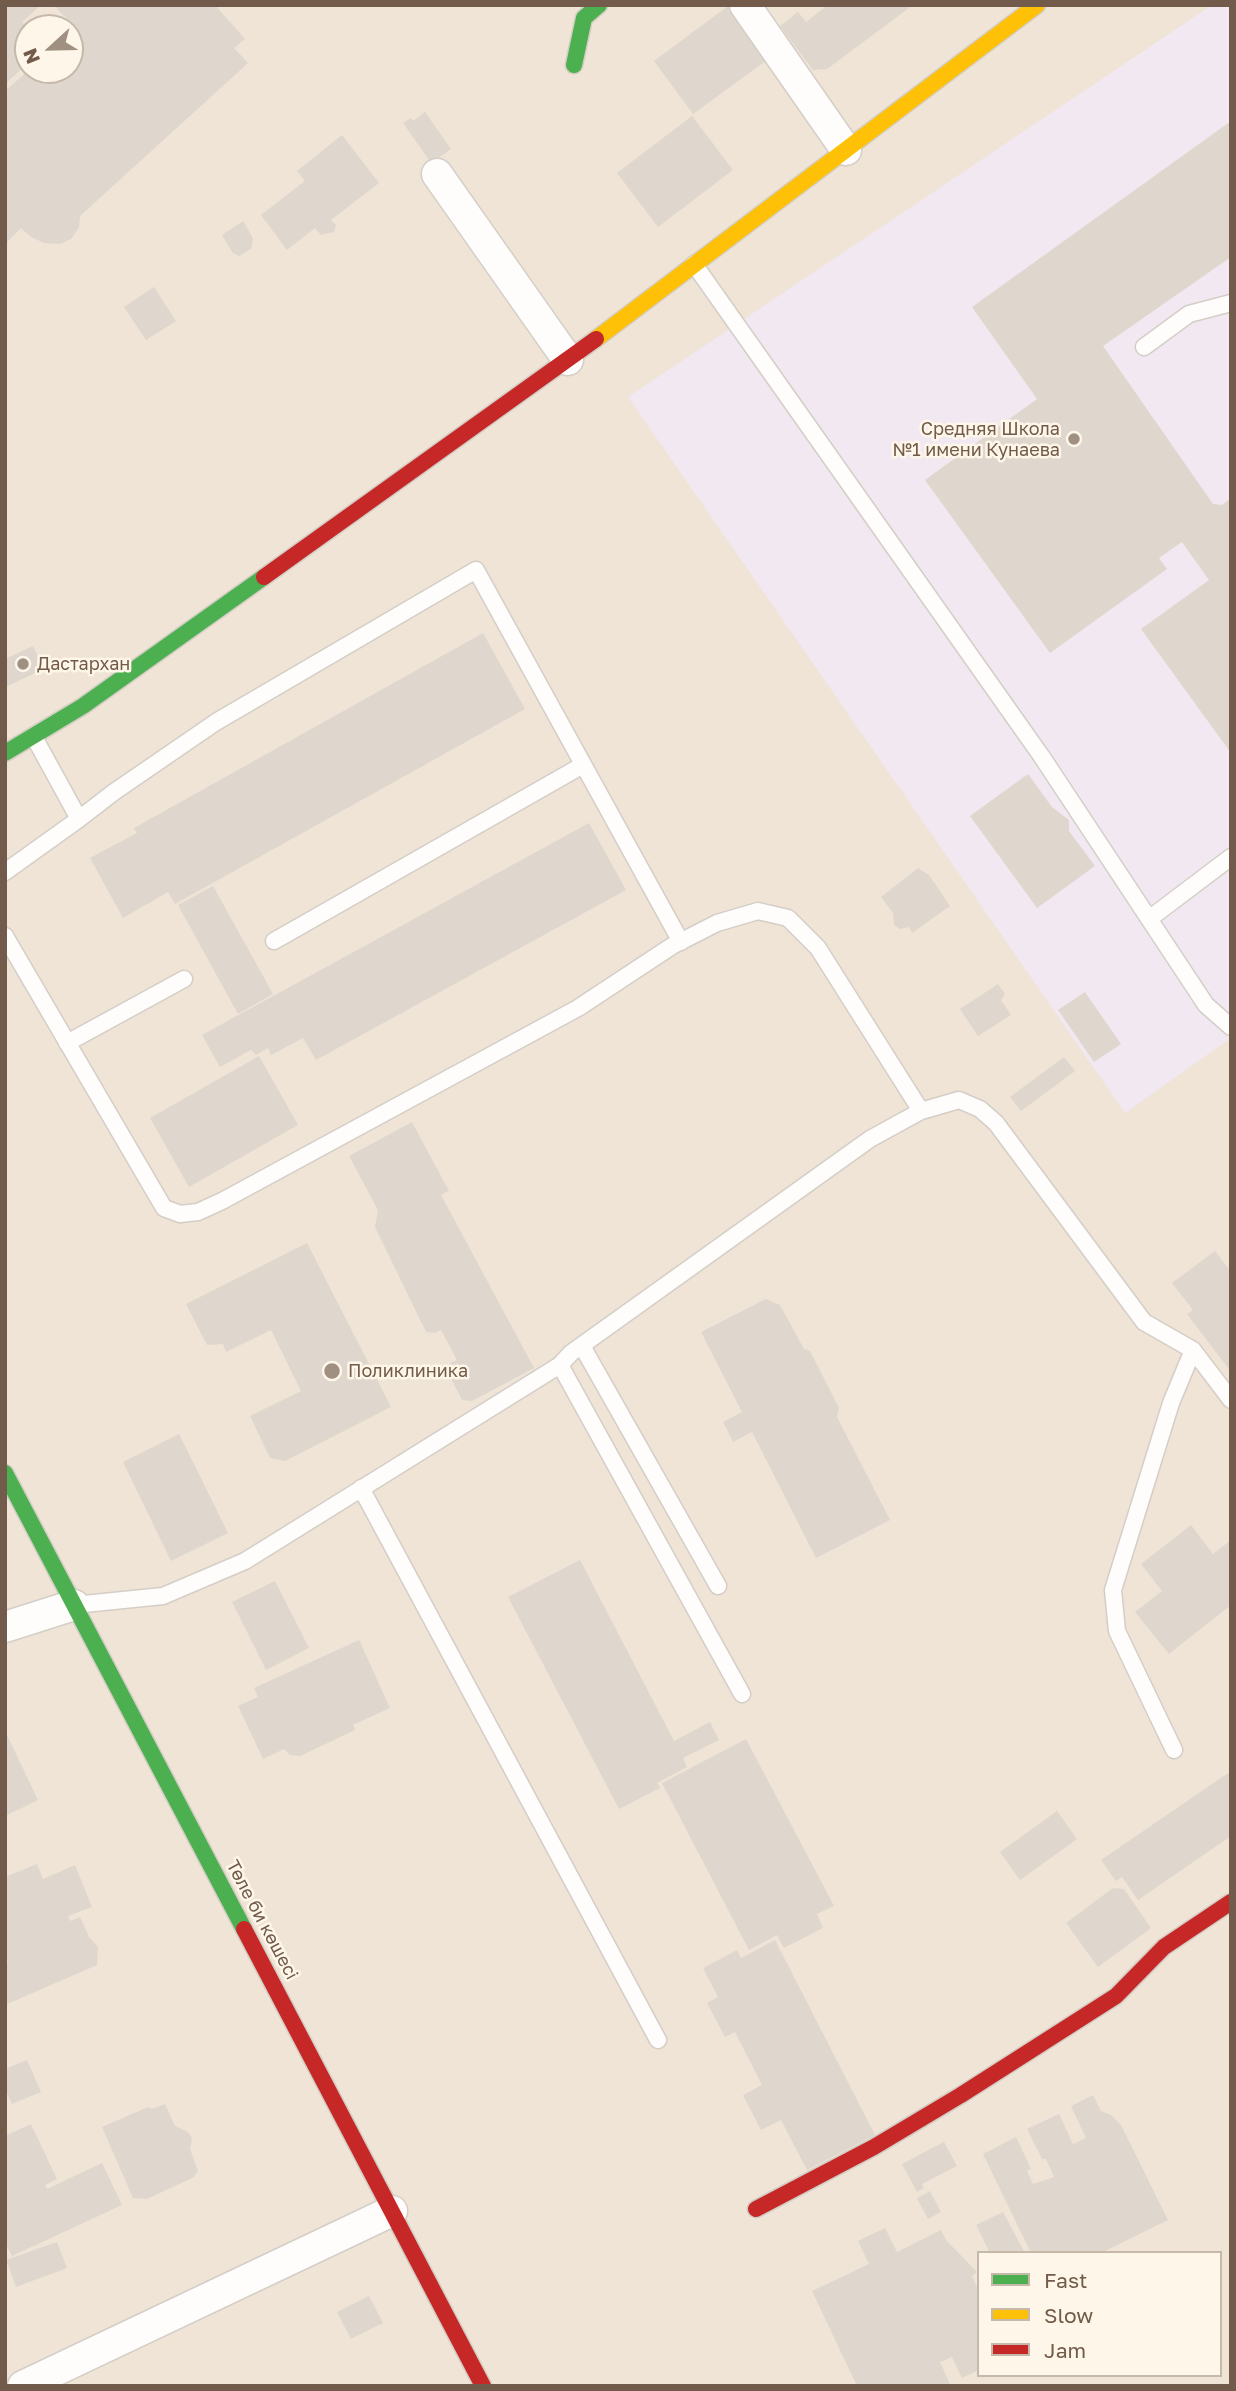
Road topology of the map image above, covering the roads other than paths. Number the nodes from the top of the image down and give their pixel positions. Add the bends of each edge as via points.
1 (599, 5) edge
2 (745, 5) edge
3 (1037, 5) edge
4 (574, 65) dead end
5 (846, 150) junction
6 (437, 174) dead end
7 (694, 264) junction
8 (1231, 303) edge
9 (1144, 347) dead end
10 (568, 360) junction
11 (34, 737) junction
12 (5, 753) edge
13 (583, 765) junction
14 (79, 819) junction
15 (1231, 856) edge
16 (5, 872) edge
17 (1149, 919) junction
18 (5, 936) edge
19 (274, 941) dead end
20 (681, 942) junction
21 (184, 979) dead end
22 (1231, 1027) edge
23 (67, 1043) junction
24 (921, 1111) junction
25 (582, 1346) junction
26 (1193, 1350) junction
27 (560, 1364) junction
28 (1231, 1400) edge
29 (5, 1473) edge
30 (361, 1488) junction
31 (718, 1586) dead end
32 (74, 1605) junction
33 (5, 1627) edge
34 (741, 1694) dead end
35 (1174, 1750) dead end
36 (1231, 1902) edge
37 (657, 2040) dead end
38 (756, 2209) dead end
39 (393, 2211) junction
40 (23, 2386) edge
41 (483, 2386) edge

1 - 4 street via 584,18
2 - 5 street
3 - 5 street
5 - 7 street
6 - 10 street
7 - 10 street
7 - 17 lane via 1042,757
8 - 9 lane via 1189,314
10 - 11 street
11 - 12 street
11 - 14 lane
13 - 14 lane via 476,570 216,722
13 - 19 lane
13 - 20 lane
14 - 16 lane
15 - 17 lane
17 - 22 lane via 1206,1005
18 - 23 lane
20 - 23 lane via 578,1008 198,1212 180,1214 164,1208
20 - 24 lane via 717,923 758,911 788,918 818,948
21 - 23 lane
24 - 25 lane via 870,1139
24 - 26 lane via 959,1100 996,1123 1144,1322
25 - 27 lane
25 - 31 lane
26 - 28 lane
26 - 35 lane via 1171,1403 1113,1590 1118,1631
27 - 30 lane
27 - 34 lane
29 - 32 street, Төле би көшесі
30 - 32 lane via 245,1561 163,1596
30 - 37 lane
32 - 33 street
32 - 39 street, Төле би көшесі
36 - 38 street via 1164,1947 1116,1996 1039,2046 874,2147
39 - 40 street
39 - 41 street, Төле би көшесі

